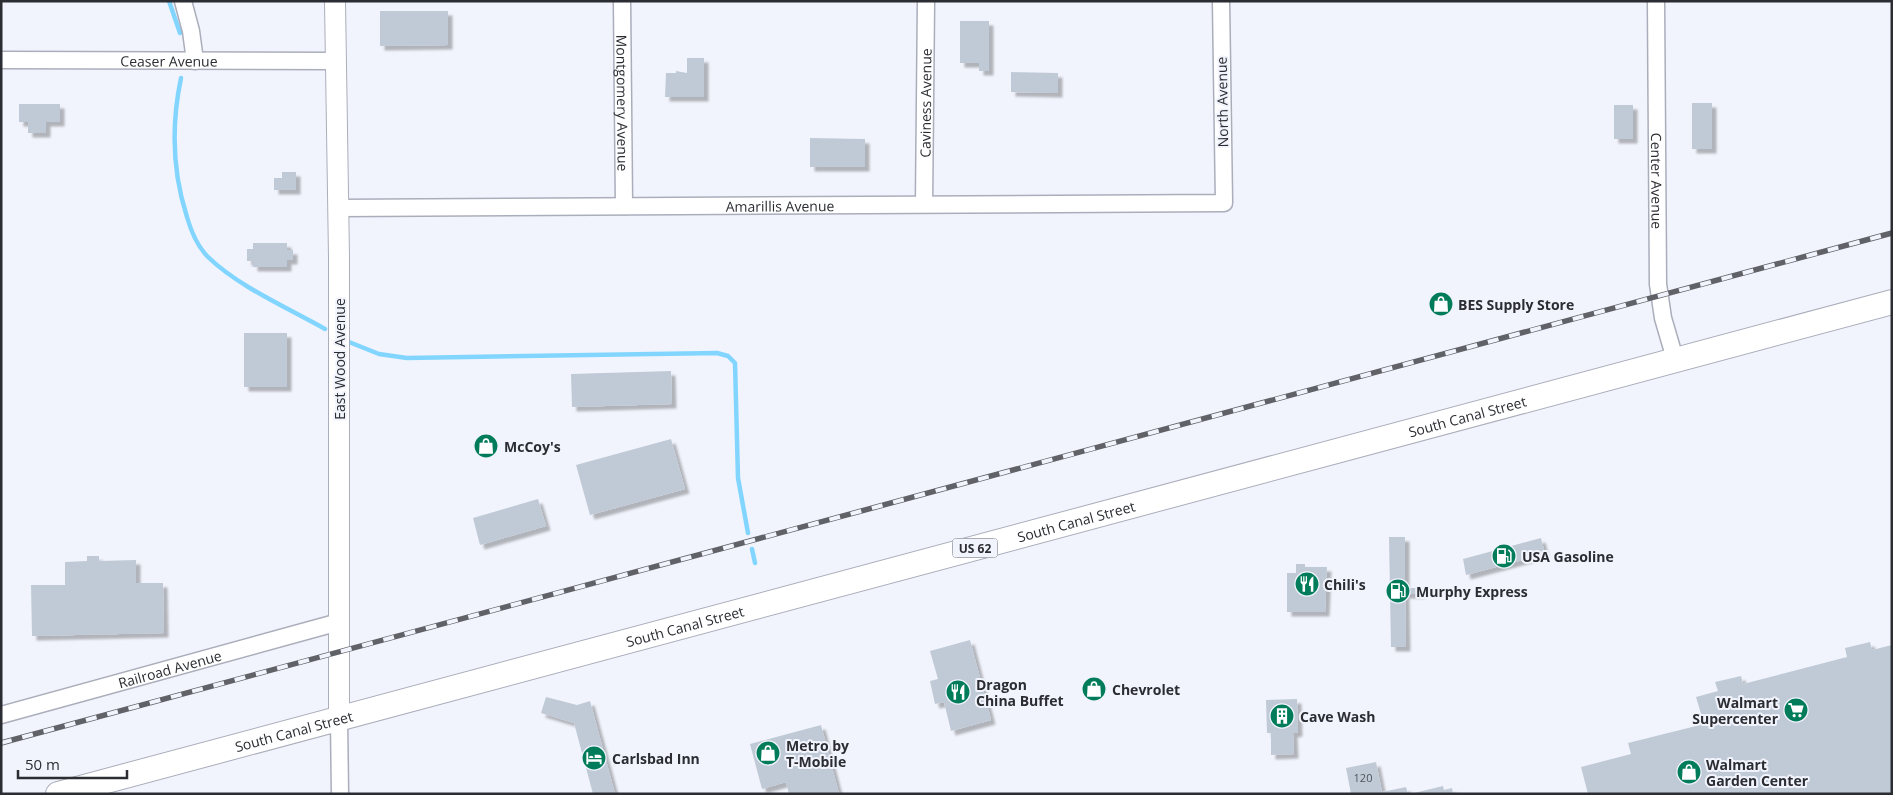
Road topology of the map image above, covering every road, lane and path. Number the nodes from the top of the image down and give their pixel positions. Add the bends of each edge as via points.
1 (183, 1) edge
2 (336, 1) edge
3 (622, 1) edge
4 (926, 1) edge
5 (1221, 1) edge
6 (1656, 1) edge
7 (1, 60) edge
8 (195, 61) junction
9 (336, 61) junction
10 (1224, 203) joint
11 (924, 204) junction
12 (624, 206) junction
13 (338, 208) junction
14 (1892, 302) edge
15 (1675, 359) junction
16 (339, 622) junction
17 (1, 715) edge
18 (339, 718) junction
19 (58, 794) edge
20 (340, 794) edge

1 - 8 street
2 - 9 main road, East Wood Avenue
3 - 12 street, Montgomery Avenue
4 - 11 street, Caviness Avenue
5 - 10 street, North Avenue
6 - 15 street, Center Avenue via 1658,284
7 - 8 street, Ceaser Avenue
8 - 9 street, Ceaser Avenue
9 - 13 main road, East Wood Avenue
10 - 11 street, Amarillis Avenue
11 - 12 street, Amarillis Avenue
12 - 13 street, Amarillis Avenue
13 - 16 main road, East Wood Avenue
14 - 15 highway, South Canal Street / US 62
15 - 18 highway, South Canal Street / US 62
16 - 17 street, Railroad Avenue
16 - 18 main road, East Wood Avenue
18 - 19 highway, South Canal Street / US 62
18 - 20 street

